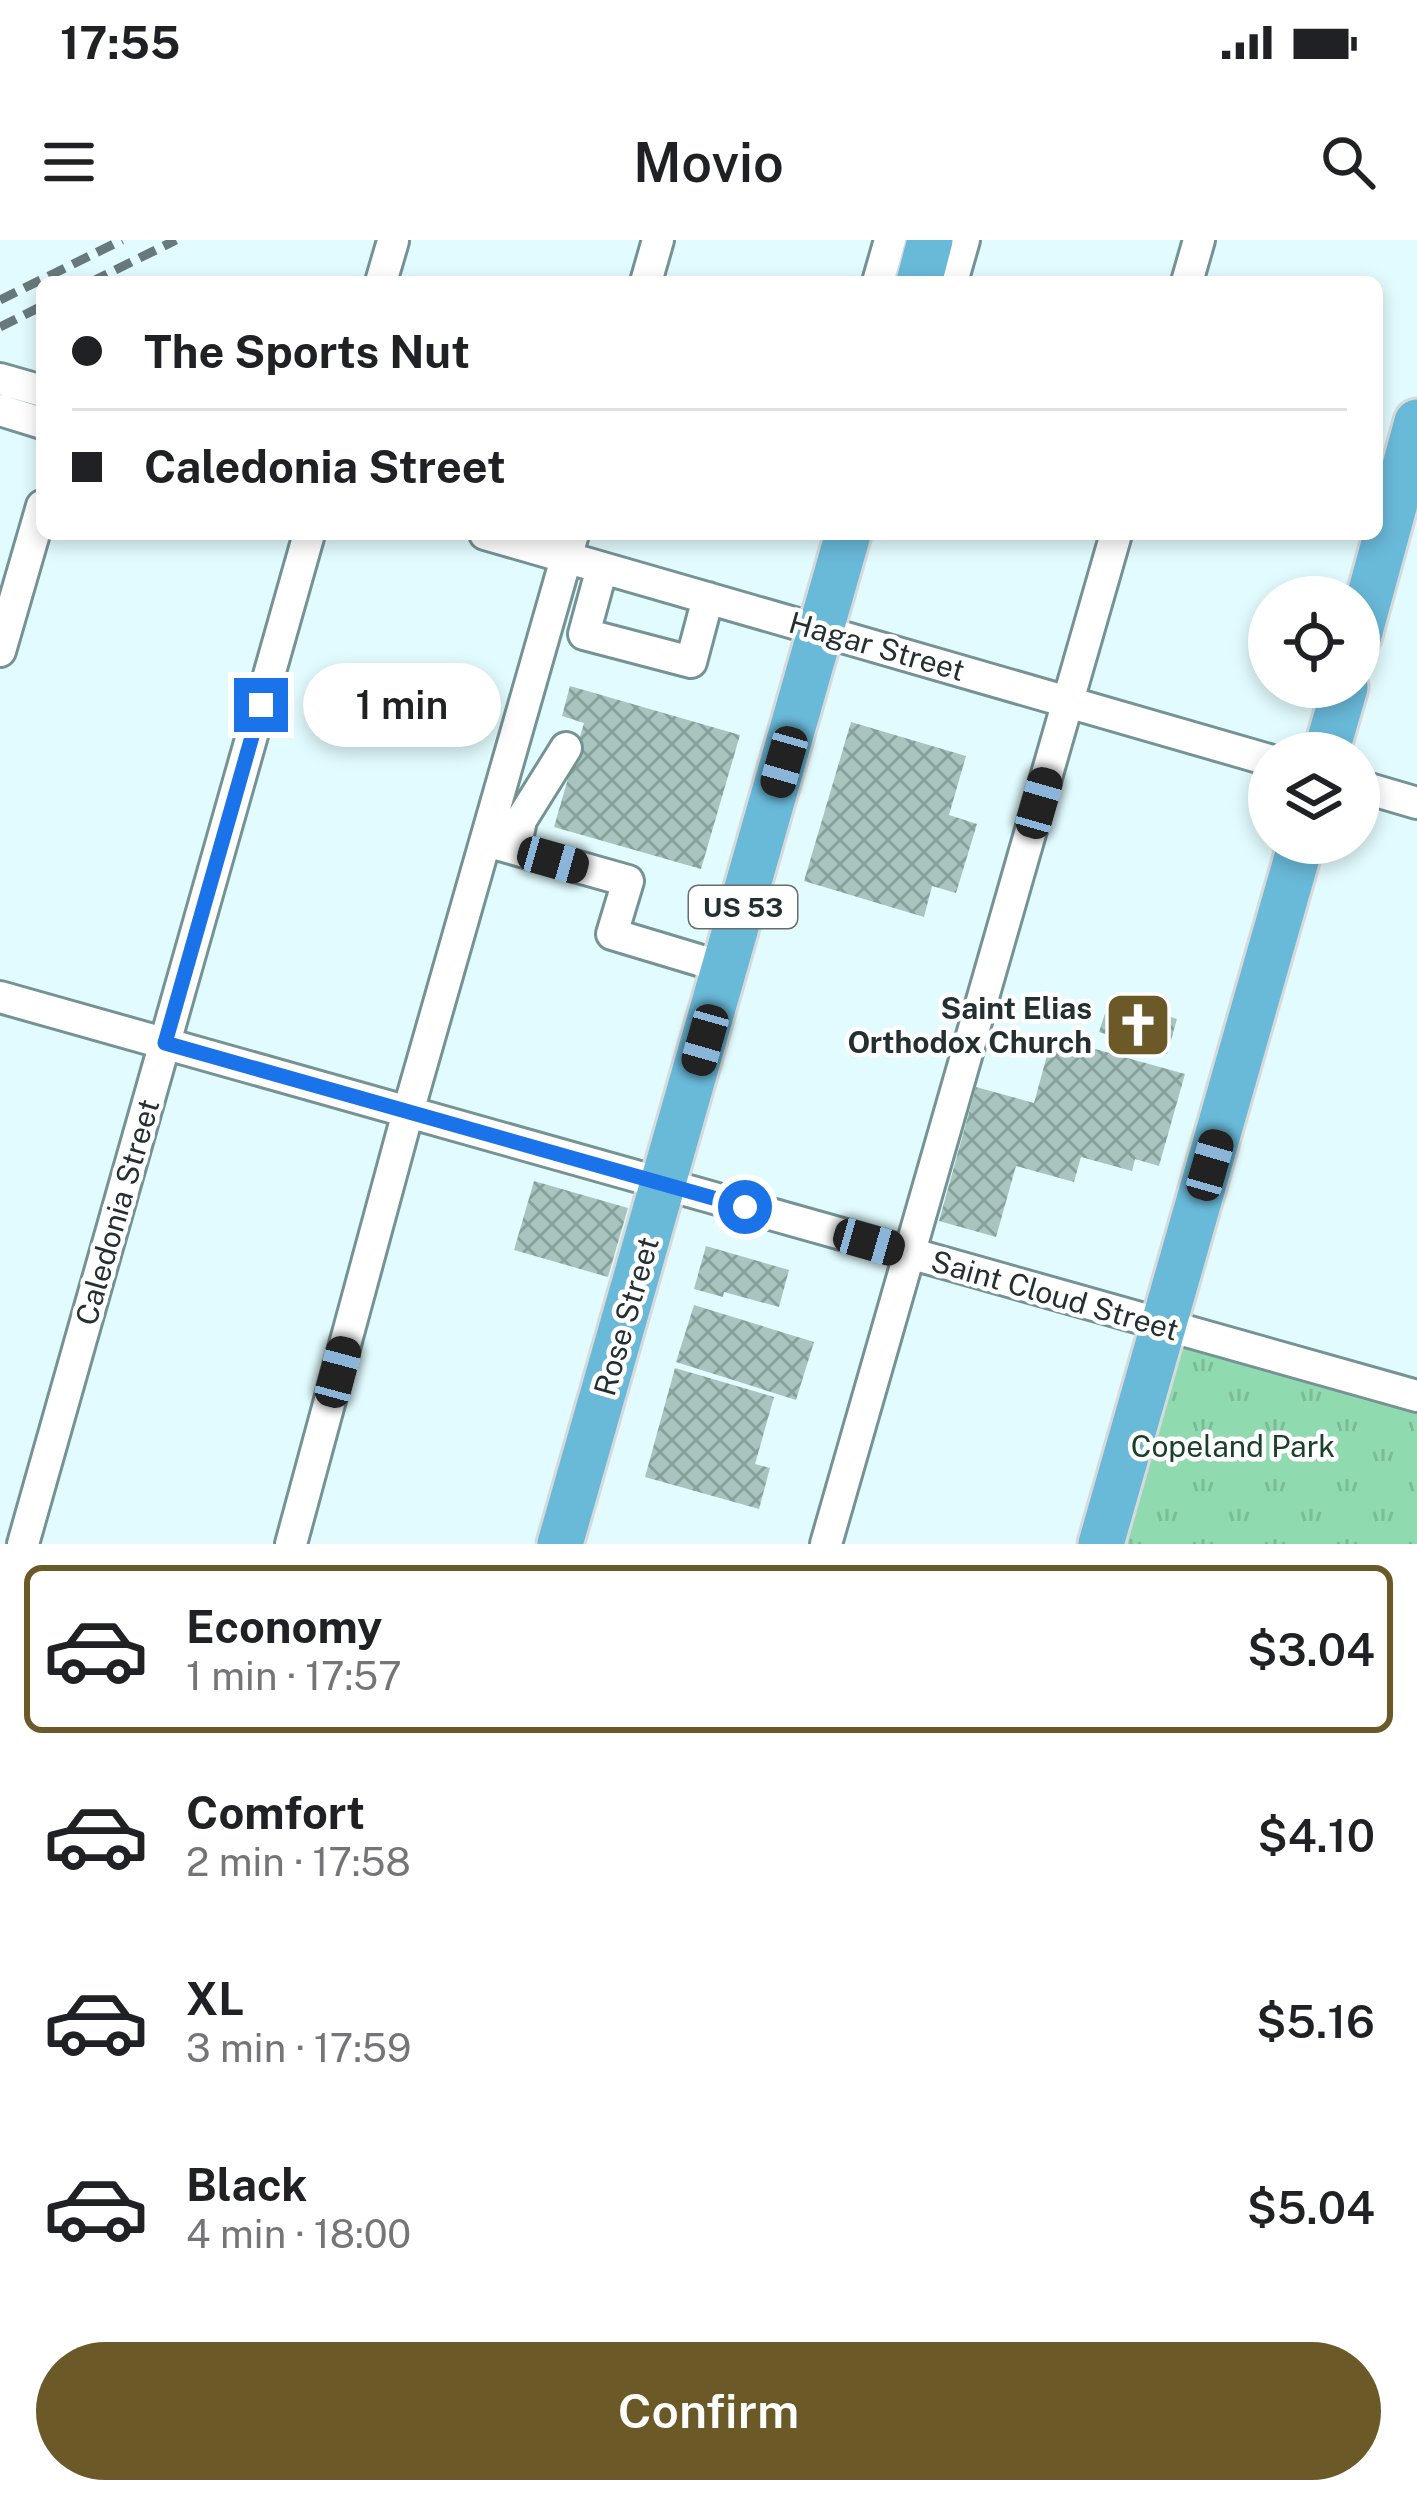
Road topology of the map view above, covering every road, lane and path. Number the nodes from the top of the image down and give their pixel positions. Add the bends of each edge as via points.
1 (658, 240) edge
2 (890, 240) edge
3 (930, 240) edge
4 (964, 240) edge
5 (1199, 240) edge
6 (392, 241) edge
7 (383, 276) edge
8 (648, 276) edge
9 (880, 276) edge
10 (921, 276) edge
11 (954, 276) edge
12 (1189, 276) edge
13 (0, 379) edge
14 (36, 389) edge
15 (0, 410) edge
16 (36, 421) edge
17 (1417, 422) edge
18 (36, 527) edge
19 (307, 540) edge
20 (527, 540) edge
21 (846, 540) edge
22 (1114, 540) edge
23 (569, 546) edge
24 (602, 568) junction
25 (1375, 576) edge
26 (708, 598) junction
27 (548, 623) junction
28 (821, 629) junction
29 (584, 634) junction
30 (0, 651) edge
31 (1068, 701) junction
32 (566, 748) dead end
33 (1248, 754) edge
34 (1380, 792) edge
35 (1417, 803) edge
36 (501, 845) junction
37 (1295, 864) edge
38 (725, 968) junction
39 (0, 997) edge
40 (165, 1043) junction
41 (408, 1112) junction
42 (664, 1184) junction
43 (911, 1254) junction
44 (1165, 1326) junction
45 (1415, 1390) edge
46 (23, 1544) edge
47 (291, 1544) edge
48 (560, 1544) edge
49 (826, 1544) edge
50 (1102, 1544) edge

1 - 8 street
2 - 9 street
3 - 10 highway
4 - 11 street
5 - 12 street
6 - 7 street
13 - 14 street
15 - 16 street
17 - 25 highway
18 - 30 street
19 - 40 street, Caledonia Street
20 - 23 street, Hagar Street
21 - 28 highway, Rose Street / US 53
22 - 31 street
23 - 24 street, Hagar Street
23 - 27 street
24 - 26 street, Hagar Street
24 - 29 street
26 - 28 street, Hagar Street
26 - 29 street via 691,662
27 - 29 street
27 - 36 street
28 - 31 street, Hagar Street
28 - 38 highway, Rose Street / US 53
31 - 33 street, Hagar Street
31 - 43 street
32 - 36 street
34 - 35 street
36 - 38 street via 628,881 612,934
36 - 41 street
37 - 44 highway
38 - 42 highway, Rose Street / US 53
39 - 40 street, Saint Cloud Street
40 - 41 street, Saint Cloud Street
40 - 46 street, Caledonia Street
41 - 42 street, Saint Cloud Street
41 - 47 street
42 - 43 street, Saint Cloud Street
42 - 48 highway, Rose Street / US 53
43 - 44 street, Saint Cloud Street
43 - 49 street
44 - 45 street, Saint Cloud Street
44 - 50 highway

